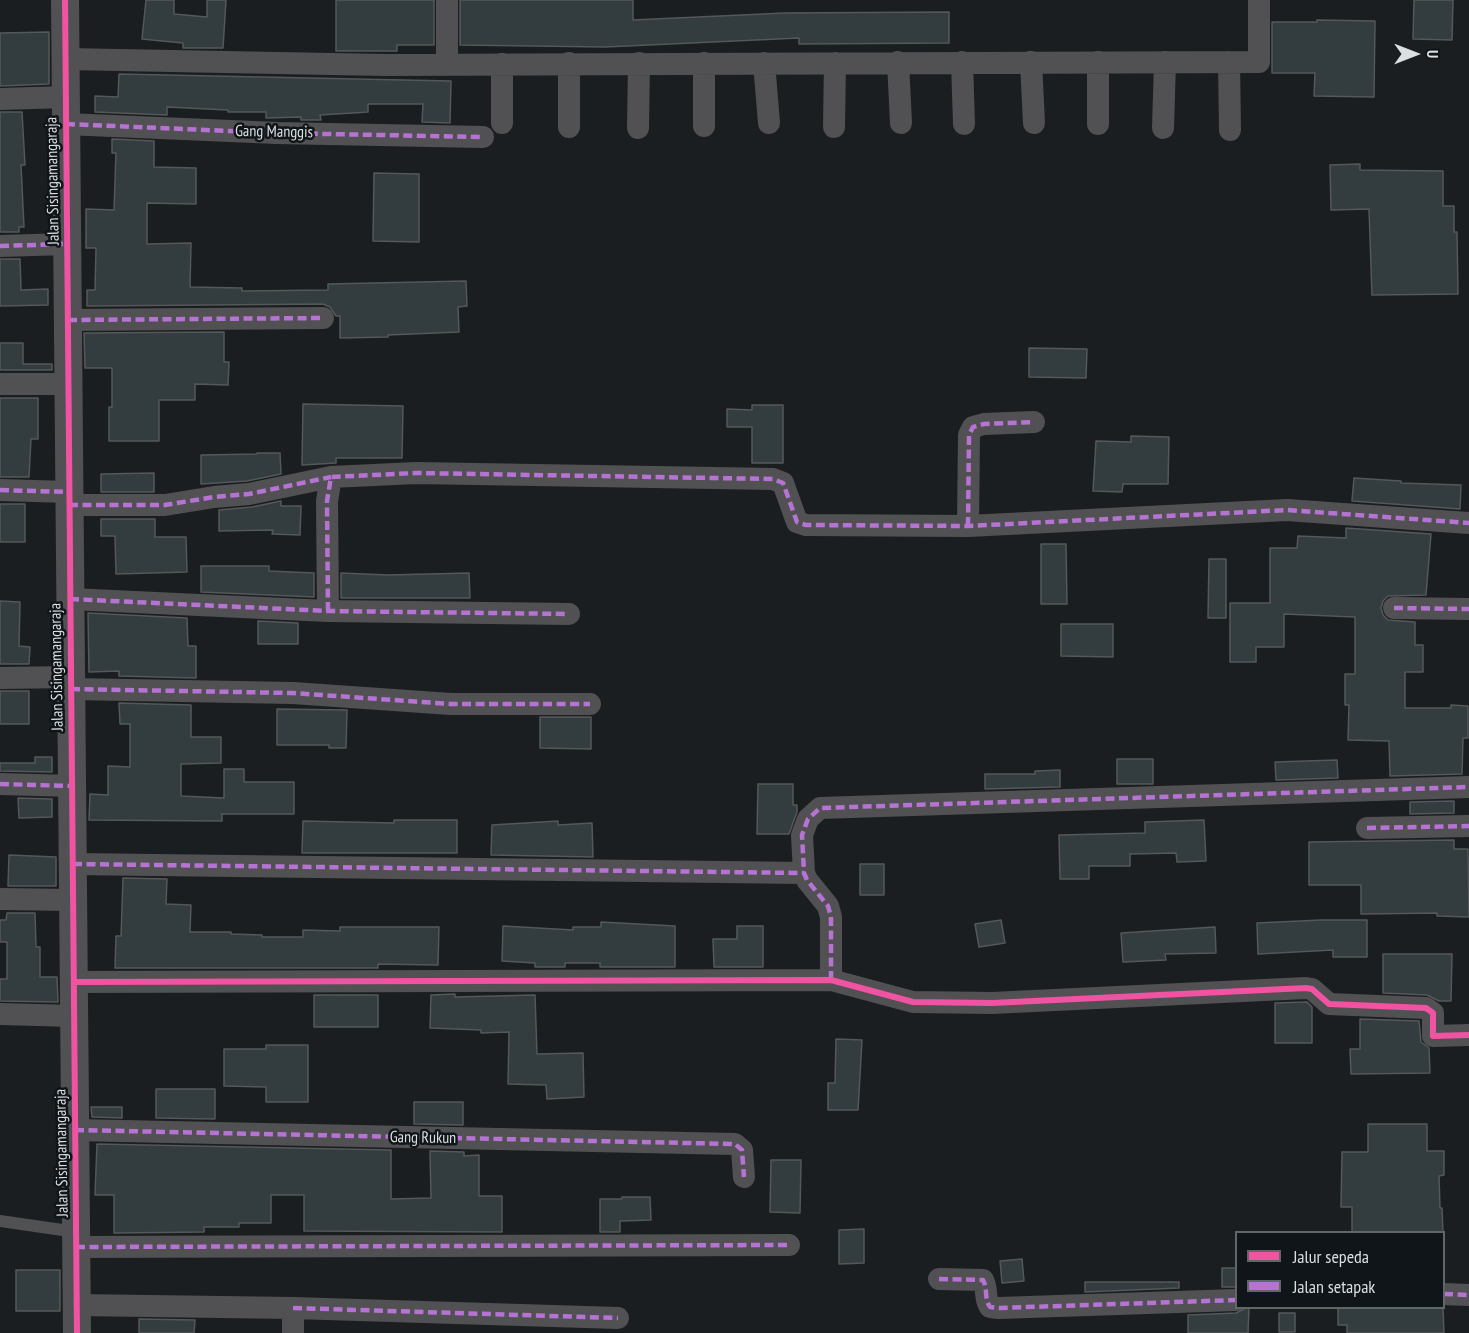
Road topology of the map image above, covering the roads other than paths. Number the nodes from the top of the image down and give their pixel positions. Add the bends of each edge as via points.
1 (65, 0) edge
2 (447, 0) edge
3 (1259, 0) edge
4 (65, 59) junction
5 (1031, 62) junction
6 (1098, 62) junction
7 (1165, 62) junction
8 (1229, 62) junction
9 (569, 63) junction
10 (639, 63) junction
11 (704, 63) junction
12 (764, 63) junction
13 (835, 63) junction
14 (898, 63) junction
15 (962, 63) junction
16 (447, 64) junction
17 (502, 64) junction
18 (0, 99) edge
19 (66, 111) junction
20 (502, 123) dead end
21 (769, 123) dead end
22 (901, 123) dead end
23 (1034, 123) dead end
24 (964, 124) dead end
25 (1098, 124) dead end
26 (704, 126) dead end
27 (569, 127) dead end
28 (834, 127) dead end
29 (638, 128) dead end
30 (1163, 128) dead end
31 (1230, 130) dead end
32 (483, 137) dead end
33 (67, 244) junction
34 (0, 246) edge
35 (323, 318) dead end
36 (68, 320) junction
37 (0, 384) edge
38 (68, 384) junction
39 (1034, 422) dead end
40 (331, 477) junction
41 (0, 490) edge
42 (69, 498) junction
43 (1469, 523) edge
44 (968, 526) junction
45 (70, 599) junction
46 (1394, 608) dead end
47 (1469, 609) edge
48 (328, 611) junction
49 (569, 614) dead end
50 (0, 678) edge
51 (71, 683) junction
52 (590, 704) dead end
53 (0, 784) edge
54 (72, 786) junction
55 (1469, 787) edge
56 (1469, 826) edge
57 (1367, 828) dead end
58 (73, 864) junction
59 (804, 873) junction
60 (0, 899) edge
61 (73, 900) junction
62 (831, 980) junction
63 (74, 982) junction
64 (0, 1014) edge
65 (74, 1016) junction
66 (1469, 1035) edge
67 (75, 1130) junction
68 (744, 1177) dead end
69 (0, 1221) edge
70 (76, 1240) junction
71 (789, 1245) dead end
72 (939, 1279) dead end
73 (1445, 1294) edge
74 (1469, 1294) edge
75 (1235, 1300) edge
76 (77, 1305) junction
77 (293, 1308) junction
78 (618, 1318) dead end
79 (77, 1333) edge
80 (292, 1333) edge

1 - 4 street, Jalan Sisingamangaraja
2 - 16 street
3 - 8 street via 1259,62
4 - 16 street
4 - 19 street, Jalan Sisingamangaraja
5 - 6 street
5 - 15 street
5 - 23 street
6 - 7 street
6 - 25 street
7 - 8 street
7 - 30 street
8 - 31 street
9 - 10 street
9 - 17 street
9 - 27 street
10 - 11 street
10 - 29 street
11 - 12 street
11 - 26 street
12 - 13 street
12 - 21 street
13 - 14 street
13 - 28 street
14 - 15 street
14 - 22 street
15 - 24 street
16 - 17 street
17 - 20 street
18 - 19 street, Gang Manggis
19 - 32 street, Gang Manggis via 277,133
19 - 33 street, Jalan Sisingamangaraja
33 - 34 street
33 - 36 street, Jalan Sisingamangaraja
35 - 36 street
36 - 38 street, Jalan Sisingamangaraja
37 - 38 street
38 - 42 street, Jalan Sisingamangaraja
39 - 44 street via 973,427 969,435
40 - 42 street via 249,494 165,505
40 - 44 street via 416,473 773,479 783,483 797,522 806,525
40 - 48 street via 327,501
41 - 42 street
42 - 45 street, Jalan Sisingamangaraja
43 - 44 street via 1287,510
45 - 48 street
45 - 51 street, Jalan Sisingamangaraja
46 - 47 street
48 - 49 street
50 - 51 street
51 - 52 street via 451,704
51 - 54 street, Jalan Sisingamangaraja
53 - 54 street
54 - 58 street, Jalan Sisingamangaraja
55 - 59 street via 820,808 808,819 802,835
56 - 57 street
58 - 59 street
58 - 61 street, Jalan Sisingamangaraja
59 - 62 street via 828,906 831,917
60 - 61 street
61 - 63 street, Jalan Sisingamangaraja
62 - 63 street
62 - 66 street via 913,1002 992,1003 1306,988 1329,1004 1426,1008 1433,1013 1433,1035
63 - 65 street, Jalan Sisingamangaraja
64 - 65 street
65 - 67 street, Jalan Sisingamangaraja
67 - 68 street, Gang Rukun via 735,1144 742,1150
67 - 70 street, Jalan Sisingamangaraja
69 - 70 lane
70 - 71 street
70 - 76 street, Jalan Sisingamangaraja
72 - 75 street via 983,1280 987,1302 990,1307 999,1308
73 - 74 street
76 - 77 street
76 - 79 street, Jalan Sisingamangaraja
77 - 78 street
77 - 80 street

